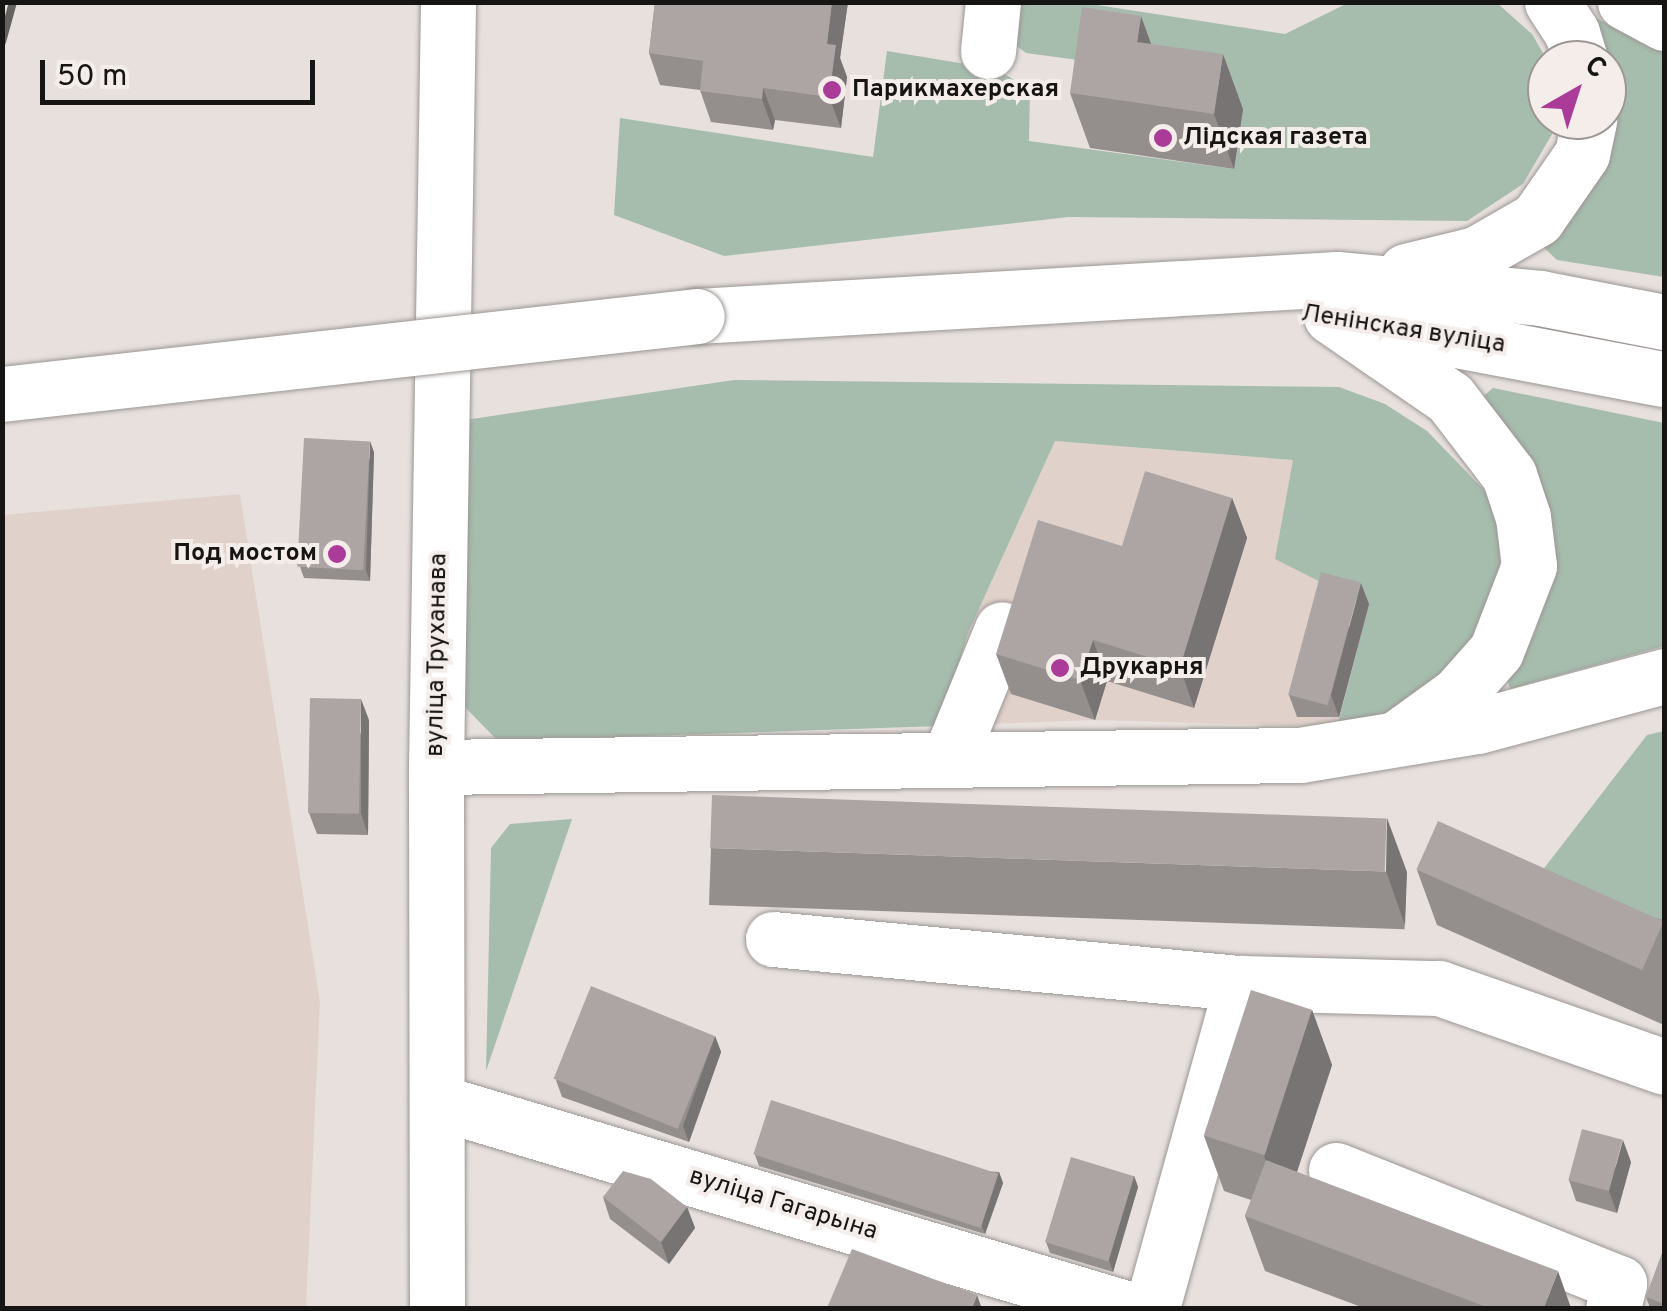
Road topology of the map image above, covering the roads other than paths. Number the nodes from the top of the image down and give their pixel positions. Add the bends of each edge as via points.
1 (448, 2) edge
2 (1552, 2) edge
3 (1625, 2) edge
4 (1664, 23) edge
5 (1574, 40) edge
6 (1585, 140) edge
7 (1334, 298) junction
8 (1664, 322) edge
9 (1664, 379) edge
10 (2, 394) edge
11 (1002, 630) edge
12 (1664, 676) edge
13 (1389, 743) junction
14 (949, 759) junction
15 (436, 767) junction
16 (773, 940) dead end
17 (1242, 984) junction
18 (1664, 1067) edge
19 (441, 1104) junction
20 (1336, 1170) dead end
21 (438, 1308) edge
22 (1126, 1308) edge
23 (1152, 1308) edge
24 (1613, 1308) edge

1 - 15 main road, вуліца Труханава
2 - 5 main road
3 - 4 main road
6 - 7 main road via 1558,196 1512,237
7 - 8 main road, Ленінская вуліца via 1540,298
7 - 9 main road, Ленінская вуліца
7 - 10 main road, Ленінская вуліца, bridge via 1140,292 697,316
7 - 13 main road via 1450,398 1510,476 1523,517 1528,566 1496,651 1458,694
11 - 14 main road
12 - 13 main road
13 - 14 main road via 1300,755
14 - 15 main road
15 - 19 main road, вуліца Труханава
16 - 17 main road
17 - 18 main road via 1440,988
17 - 23 main road
19 - 21 main road, вуліца Труханава
19 - 22 main road, вуліца Гагарына
20 - 24 main road via 1619,1284

